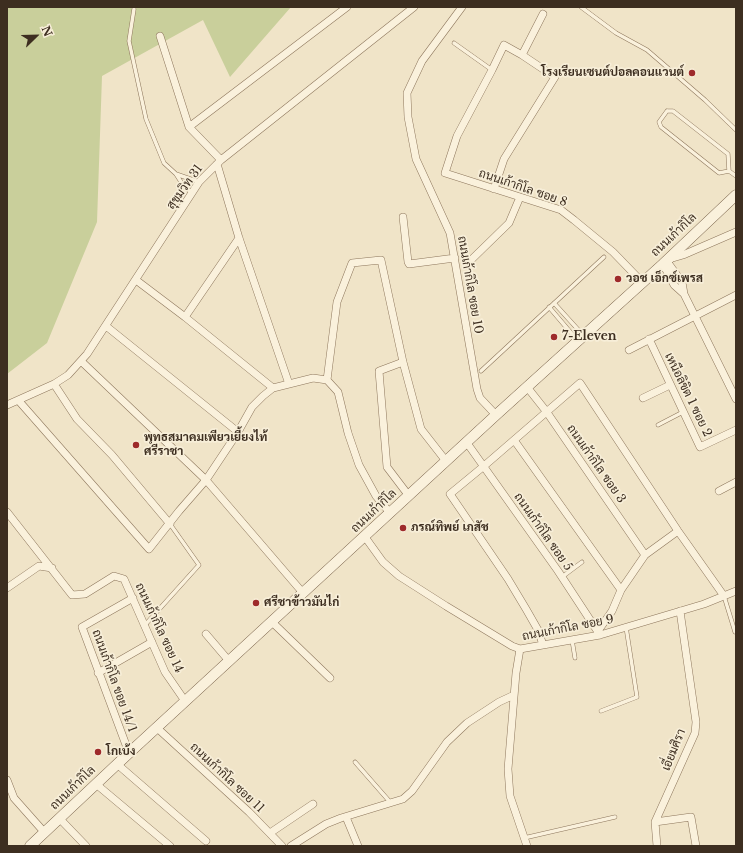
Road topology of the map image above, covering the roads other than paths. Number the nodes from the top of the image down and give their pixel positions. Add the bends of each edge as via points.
1 (347, 7) edge
2 (414, 7) edge
3 (462, 7) edge
4 (581, 7) edge
5 (134, 9) dead end
6 (543, 14) dead end
7 (160, 36) dead end
8 (454, 43) dead end
9 (522, 55) junction
10 (492, 70) junction
11 (189, 127) junction
12 (736, 130) edge
13 (219, 162) junction
14 (729, 171) junction
15 (176, 174) junction
16 (736, 176) edge
17 (199, 182) junction
18 (494, 189) junction
19 (192, 193) junction
20 (736, 195) edge
21 (520, 197) junction
22 (404, 217) dead end
23 (736, 232) edge
24 (239, 238) junction
25 (604, 257) dead end
26 (455, 258) junction
27 (470, 260) dead end
28 (665, 262) junction
29 (136, 280) junction
30 (642, 282) junction
31 (736, 295) edge
32 (554, 303) junction
33 (549, 307) junction
34 (695, 316) junction
35 (185, 317) junction
36 (106, 326) junction
37 (580, 339) junction
38 (649, 339) junction
39 (629, 350) dead end
40 (81, 361) junction
41 (403, 362) junction
42 (481, 371) dead end
43 (327, 380) junction
44 (54, 384) junction
45 (289, 384) junction
46 (670, 385) junction
47 (527, 387) junction
48 (273, 388) junction
49 (643, 398) dead end
50 (736, 399) edge
51 (18, 400) junction
52 (7, 405) edge
53 (546, 411) junction
54 (683, 412) junction
55 (496, 415) junction
56 (658, 424) dead end
57 (736, 430) edge
58 (238, 432) junction
59 (514, 440) junction
60 (466, 443) junction
61 (446, 461) junction
62 (484, 466) junction
63 (206, 480) junction
64 (736, 482) edge
65 (719, 491) dead end
66 (409, 496) junction
67 (7, 512) edge
68 (390, 513) junction
69 (170, 524) junction
70 (678, 531) junction
71 (365, 537) junction
72 (645, 555) junction
73 (582, 562) dead end
74 (52, 568) junction
75 (562, 577) junction
76 (7, 588) edge
77 (621, 590) junction
78 (736, 591) edge
79 (303, 593) junction
80 (724, 596) junction
81 (132, 598) junction
82 (680, 611) junction
83 (272, 622) junction
84 (144, 626) junction
85 (626, 627) junction
86 (735, 632) dead end
87 (599, 633) junction
88 (206, 634) dead end
89 (572, 640) junction
90 (152, 642) junction
91 (543, 645) junction
92 (520, 649) junction
93 (575, 658) dead end
94 (229, 661) junction
95 (98, 673) junction
96 (330, 678) dead end
97 (514, 696) junction
98 (185, 701) junction
99 (601, 711) dead end
100 (156, 728) junction
101 (129, 753) junction
102 (355, 762) dead end
103 (117, 764) junction
104 (7, 780) edge
105 (96, 784) junction
106 (390, 803) junction
107 (313, 804) dead end
108 (346, 817) junction
109 (615, 817) dead end
110 (60, 819) junction
111 (655, 822) junction
112 (45, 833) junction
113 (270, 833) junction
114 (524, 838) junction
115 (206, 840) dead end
116 (83, 845) edge
117 (30, 846) edge
118 (170, 846) edge
119 (282, 846) edge
120 (291, 846) edge
121 (358, 846) edge
122 (527, 846) edge
123 (657, 846) edge
124 (696, 846) edge

1 - 11 street
2 - 13 street, สุขุมวิท 31
3 - 26 street, ถนนเก้ากิโล ซอย 10 via 422,61 407,93 408,117 416,159 450,234
4 - 12 lane via 616,33 647,50
5 - 15 lane via 129,41 146,119 164,163
6 - 9 street
7 - 11 street
8 - 10 lane
9 - 10 street via 504,45
9 - 18 street via 555,77 504,158
10 - 18 street, ถนนเก้ากิโล ซอย 8 via 457,136 445,173
11 - 13 street
13 - 17 street, สุขุมวิท 31
13 - 24 street
14 - 14 lane via 719,173 661,127 659,122 667,111 673,111 728,154
14 - 16 lane
15 - 17 lane
15 - 19 lane
17 - 19 street, สุขุมวิท 31
18 - 21 street, ถนนเก้ากิโล ซอย 8
19 - 29 street, สุขุมวิท 31
20 - 28 main road, ถนนเก้ากิโล
21 - 27 street via 509,223
21 - 30 street, ถนนเก้ากิโล ซอย 8 via 560,210 613,252
22 - 26 street via 409,264
23 - 28 street
24 - 35 street
24 - 45 street
25 - 32 lane
26 - 55 street, ถนนเก้ากิโล ซอย 10 via 477,389 480,398
28 - 30 main road, ถนนเก้ากิโล
28 - 34 street via 682,282 684,294
29 - 35 street
29 - 36 street, สุขุมวิท 31
30 - 37 main road, ถนนเก้ากิโล
31 - 34 street
32 - 33 lane
32 - 37 lane
33 - 37 lane
33 - 42 lane
34 - 38 street
34 - 50 street
35 - 48 street
36 - 40 street, สุขุมวิท 31
36 - 58 street
37 - 47 main road, ถนนเก้ากิโล
38 - 39 street
38 - 46 street, เหนือลิขิต 1 ซอย 2
40 - 44 street, สุขุมวิท 31 via 68,375
40 - 63 street
41 - 43 street via 381,260 352,263 337,302
41 - 61 street via 421,429
41 - 66 street via 379,371 386,468
43 - 45 street via 313,378
43 - 68 street via 338,392 348,434 360,465 376,496
44 - 51 street, สุขุมวิท 31
44 - 69 street via 77,419 112,455
45 - 48 street
46 - 49 street
46 - 54 street, เหนือลิขิต 1 ซอย 2
47 - 53 street, ถนนเก้ากิโล ซอย 3
47 - 55 main road, ถนนเก้ากิโล
48 - 58 street via 252,407
51 - 52 street, สุขุมวิท 31
51 - 69 street via 149,549
53 - 59 street
53 - 70 street via 580,383
53 - 72 street, ถนนเก้ากิโล ซอย 3
54 - 56 lane
54 - 57 street, เหนือลิขิต 1 ซอย 2 via 700,446
55 - 60 main road, ถนนเก้ากิโล
58 - 63 street
59 - 62 street
59 - 77 street
60 - 61 main road, ถนนเก้ากิโล
60 - 62 street, ถนนเก้ากิโล ซอย 5
61 - 66 main road, ถนนเก้ากิโล
62 - 75 street, ถนนเก้ากิโล ซอย 5
62 - 91 street via 450,494 508,579 538,630
63 - 69 street
63 - 79 street
64 - 65 street
66 - 68 main road, ถนนเก้ากิโล
67 - 74 street, ถนนเก้ากิโล ซอย 14
68 - 71 main road, ถนนเก้ากิโล
69 - 84 lane via 199,565
70 - 72 street
70 - 80 street
71 - 79 main road, ถนนเก้ากิโล
71 - 92 street, ถนนเก้ากิโล ซอย 9 via 383,562 399,576
72 - 77 street
73 - 75 lane
74 - 76 street via 39,566
74 - 81 street, ถนนเก้ากิโล ซอย 14 via 72,595 85,594 114,576 124,579
75 - 87 street, ถนนเก้ากิโล ซอย 5
77 - 87 street
78 - 80 street, ถนนเก้ากิโล ซอย 9
79 - 83 main road, ถนนเก้ากิโล
80 - 82 street, ถนนเก้ากิโล ซอย 9
80 - 86 lane
81 - 84 street, ถนนเก้ากิโล ซอย 14
81 - 95 street, ถนนเก้ากิโล ขอย 14/1 via 82,627
82 - 85 street, ถนนเก้ากิโล ซอย 9
82 - 111 street, เอี่ยมศิรา via 696,722 695,733
83 - 94 main road, ถนนเก้ากิโล
83 - 96 street
84 - 90 street, ถนนเก้ากิโล ซอย 14
85 - 87 street, ถนนเก้ากิโล ซอย 9
85 - 99 lane via 637,697
87 - 89 street, ถนนเก้ากิโล ซอย 9
88 - 94 street
89 - 91 street, ถนนเก้ากิโล ซอย 9
89 - 93 lane
90 - 95 street
90 - 98 street, ถนนเก้ากิโล ซอย 14 via 165,672
91 - 92 street, ถนนเก้ากิโล ซอย 9
92 - 97 street
94 - 98 main road, ถนนเก้ากิโล
95 - 101 street, ถนนเก้ากิโล ขอย 14/1
97 - 106 street via 499,702 467,724 447,742 412,791 403,799
97 - 114 street via 508,769 510,796
98 - 100 main road, ถนนเก้ากิโล
100 - 101 main road, ถนนเก้ากิโล
100 - 113 street, ถนนเก้ากิโล ซอย 11
101 - 103 main road, ถนนเก้ากิโล
102 - 106 lane
103 - 105 main road, ถนนเก้ากิโล
103 - 115 street
104 - 112 street via 14,798
105 - 110 main road, ถนนเก้ากิโล
105 - 118 street
106 - 108 street
107 - 113 street
108 - 120 street via 326,824
108 - 121 street
109 - 114 lane
110 - 112 main road, ถนนเก้ากิโล
110 - 116 street
111 - 123 street, เอี่ยมศิรา
111 - 124 street via 691,817
112 - 117 main road, ถนนเก้ากิโล
113 - 119 street, ถนนเก้ากิโล ซอย 11
114 - 122 street

